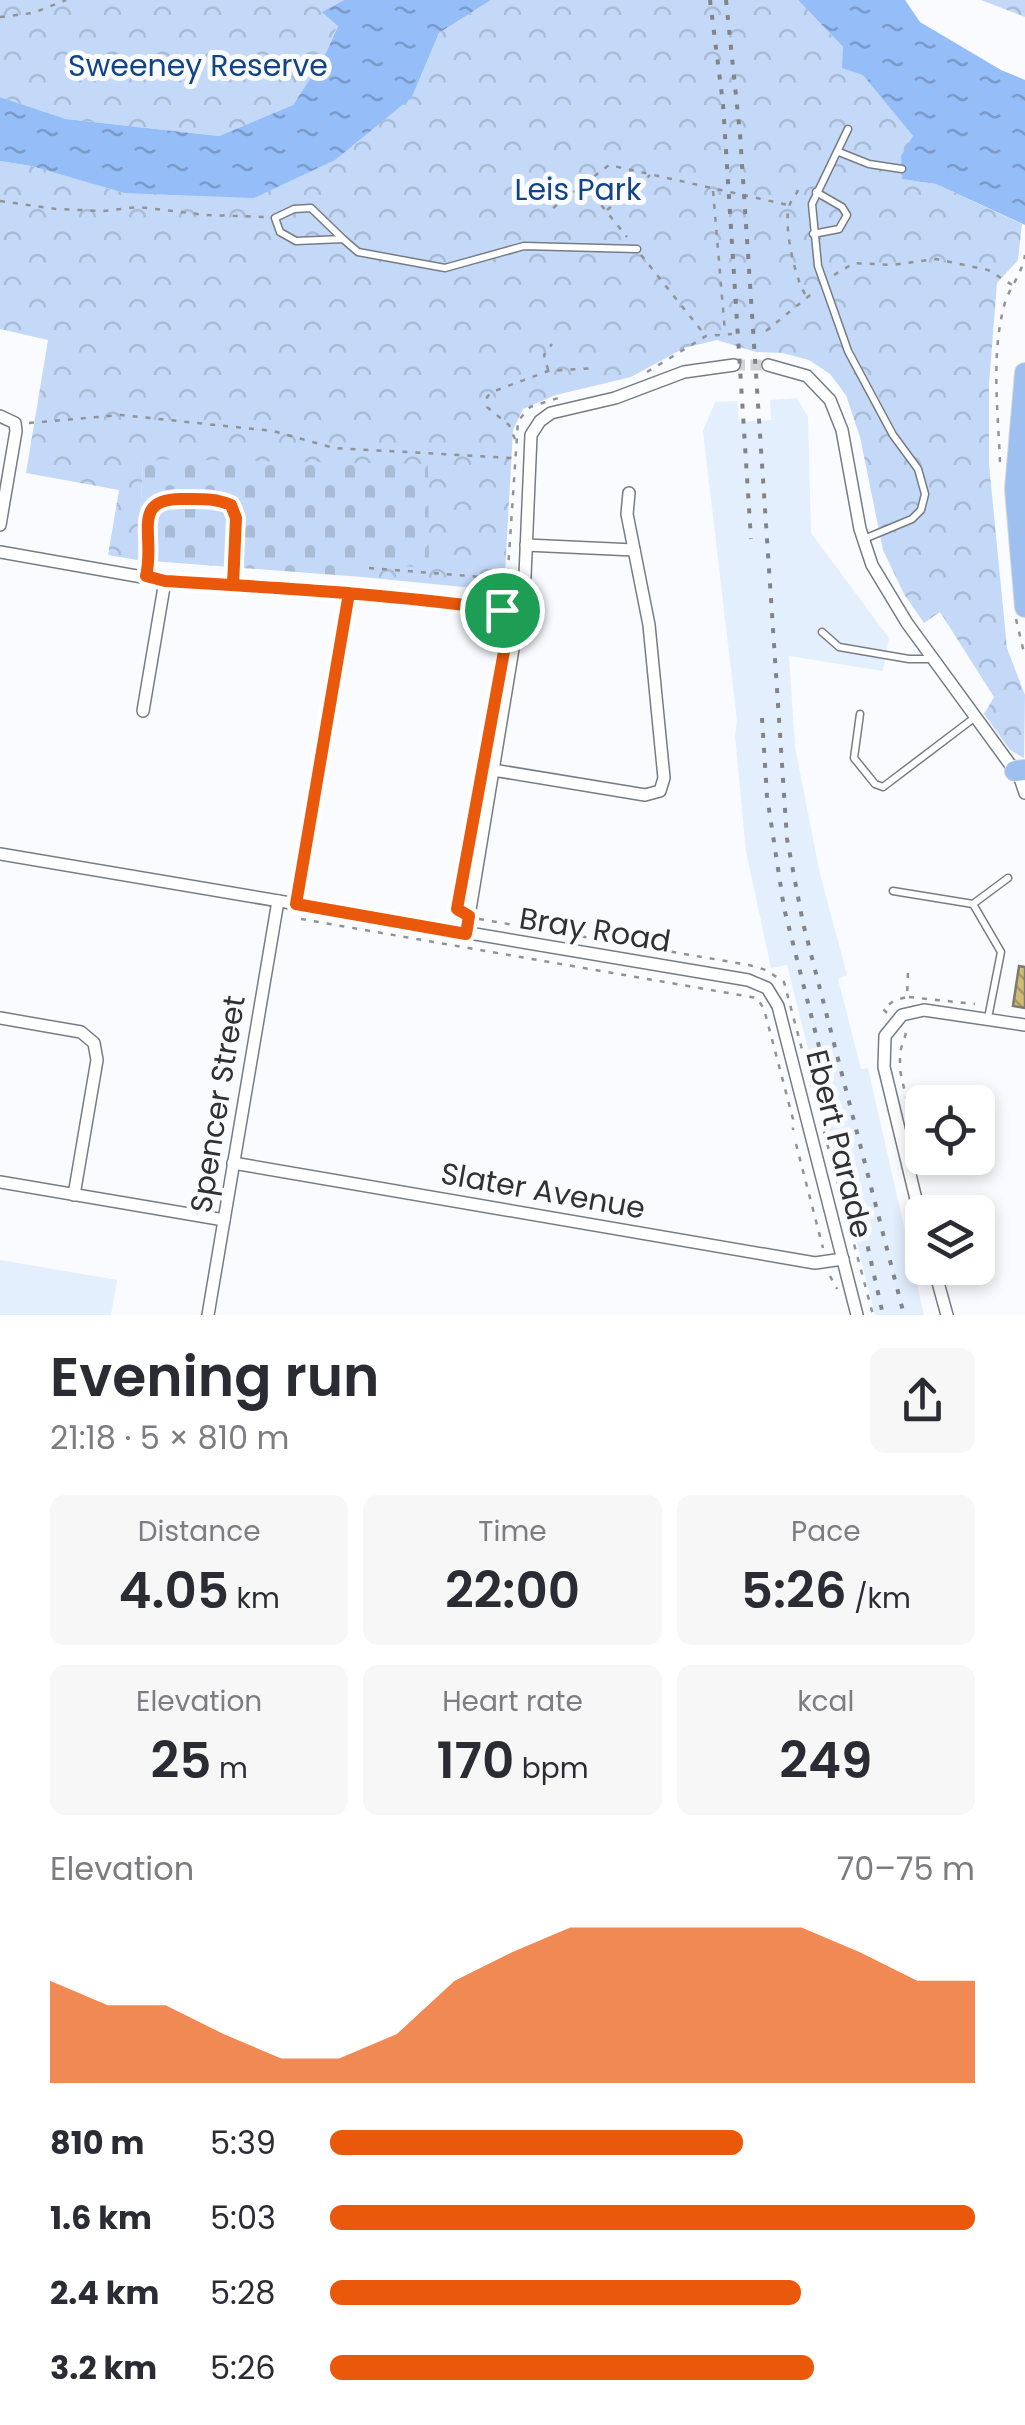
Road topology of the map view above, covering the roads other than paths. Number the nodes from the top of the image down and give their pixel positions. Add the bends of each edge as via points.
1 (848, 129) dead end
2 (838, 152) junction
3 (902, 169) dead end
4 (816, 192) junction
5 (813, 234) junction
6 (343, 240) junction
7 (637, 250) road end
8 (734, 365) tunnel mouth
9 (768, 365) tunnel mouth
10 (1025, 373) edge
11 (0, 416) edge
12 (629, 494) dead end
13 (0, 526) edge
14 (863, 540) junction
15 (526, 546) junction
16 (634, 550) junction
17 (0, 552) edge
18 (146, 576) junction
19 (165, 581) junction
20 (233, 585) junction
21 (349, 593) junction
22 (1025, 607) edge
23 (520, 614) junction
24 (822, 632) dead end
25 (932, 659) junction
26 (142, 711) dead end
27 (860, 714) dead end
28 (975, 717) junction
29 (493, 770) junction
30 (1021, 775) edge
31 (1025, 793) edge
32 (0, 854) edge
33 (1008, 878) dead end
34 (893, 891) dead end
35 (278, 901) junction
36 (296, 904) junction
37 (973, 904) junction
38 (466, 934) junction
39 (766, 988) joint
40 (0, 1018) edge
41 (988, 1018) junction
42 (1025, 1025) edge
43 (233, 1164) junction
44 (0, 1182) edge
45 (74, 1195) junction
46 (915, 1195) edge
47 (224, 1220) junction
48 (843, 1259) junction
49 (939, 1285) edge
50 (208, 1315) edge
51 (856, 1315) edge
52 (947, 1315) edge

1 - 2 lane
2 - 3 lane
2 - 4 lane
4 - 5 lane
4 - 5 lane via 847,215 839,229
5 - 14 lane via 848,352 925,489 912,519
6 - 6 lane via 296,241 280,232 275,218 311,208
6 - 7 lane via 358,252 445,268 524,246
8 - 15 street via 684,372 540,420 530,435
9 - 14 street via 807,376 830,400 846,445
10 - 22 highway via 1015,489
11 - 13 street via 16,423
12 - 16 street
14 - 25 street via 887,592
15 - 16 street
15 - 23 street
16 - 29 street via 653,664 660,791 646,796
17 - 18 street
18 - 19 street
18 - 20 lane via 152,505 162,498 220,500 236,518
19 - 20 street
19 - 26 street
20 - 21 street
21 - 23 street
21 - 36 street
23 - 29 street
24 - 25 lane via 839,647
25 - 28 street
27 - 28 lane via 854,758 883,787
28 - 30 street
29 - 38 street
30 - 31 street
32 - 35 street, Bray Road
33 - 37 lane
34 - 37 lane
35 - 36 street, Bray Road
35 - 43 street, Spencer Street
36 - 38 street, Bray Road
37 - 41 lane via 1001,952
38 - 39 street, Bray Road
39 - 48 street, Ebert Parade via 778,1006
40 - 45 street via 82,1032 96,1047
41 - 42 street
41 - 46 street via 924,1010 902,1016 885,1036 884,1068
43 - 47 street, Spencer Street
43 - 48 street, Slater Avenue via 815,1263
44 - 45 street
45 - 47 street
47 - 50 street, Spencer Street
48 - 51 street, Ebert Parade
49 - 52 street

